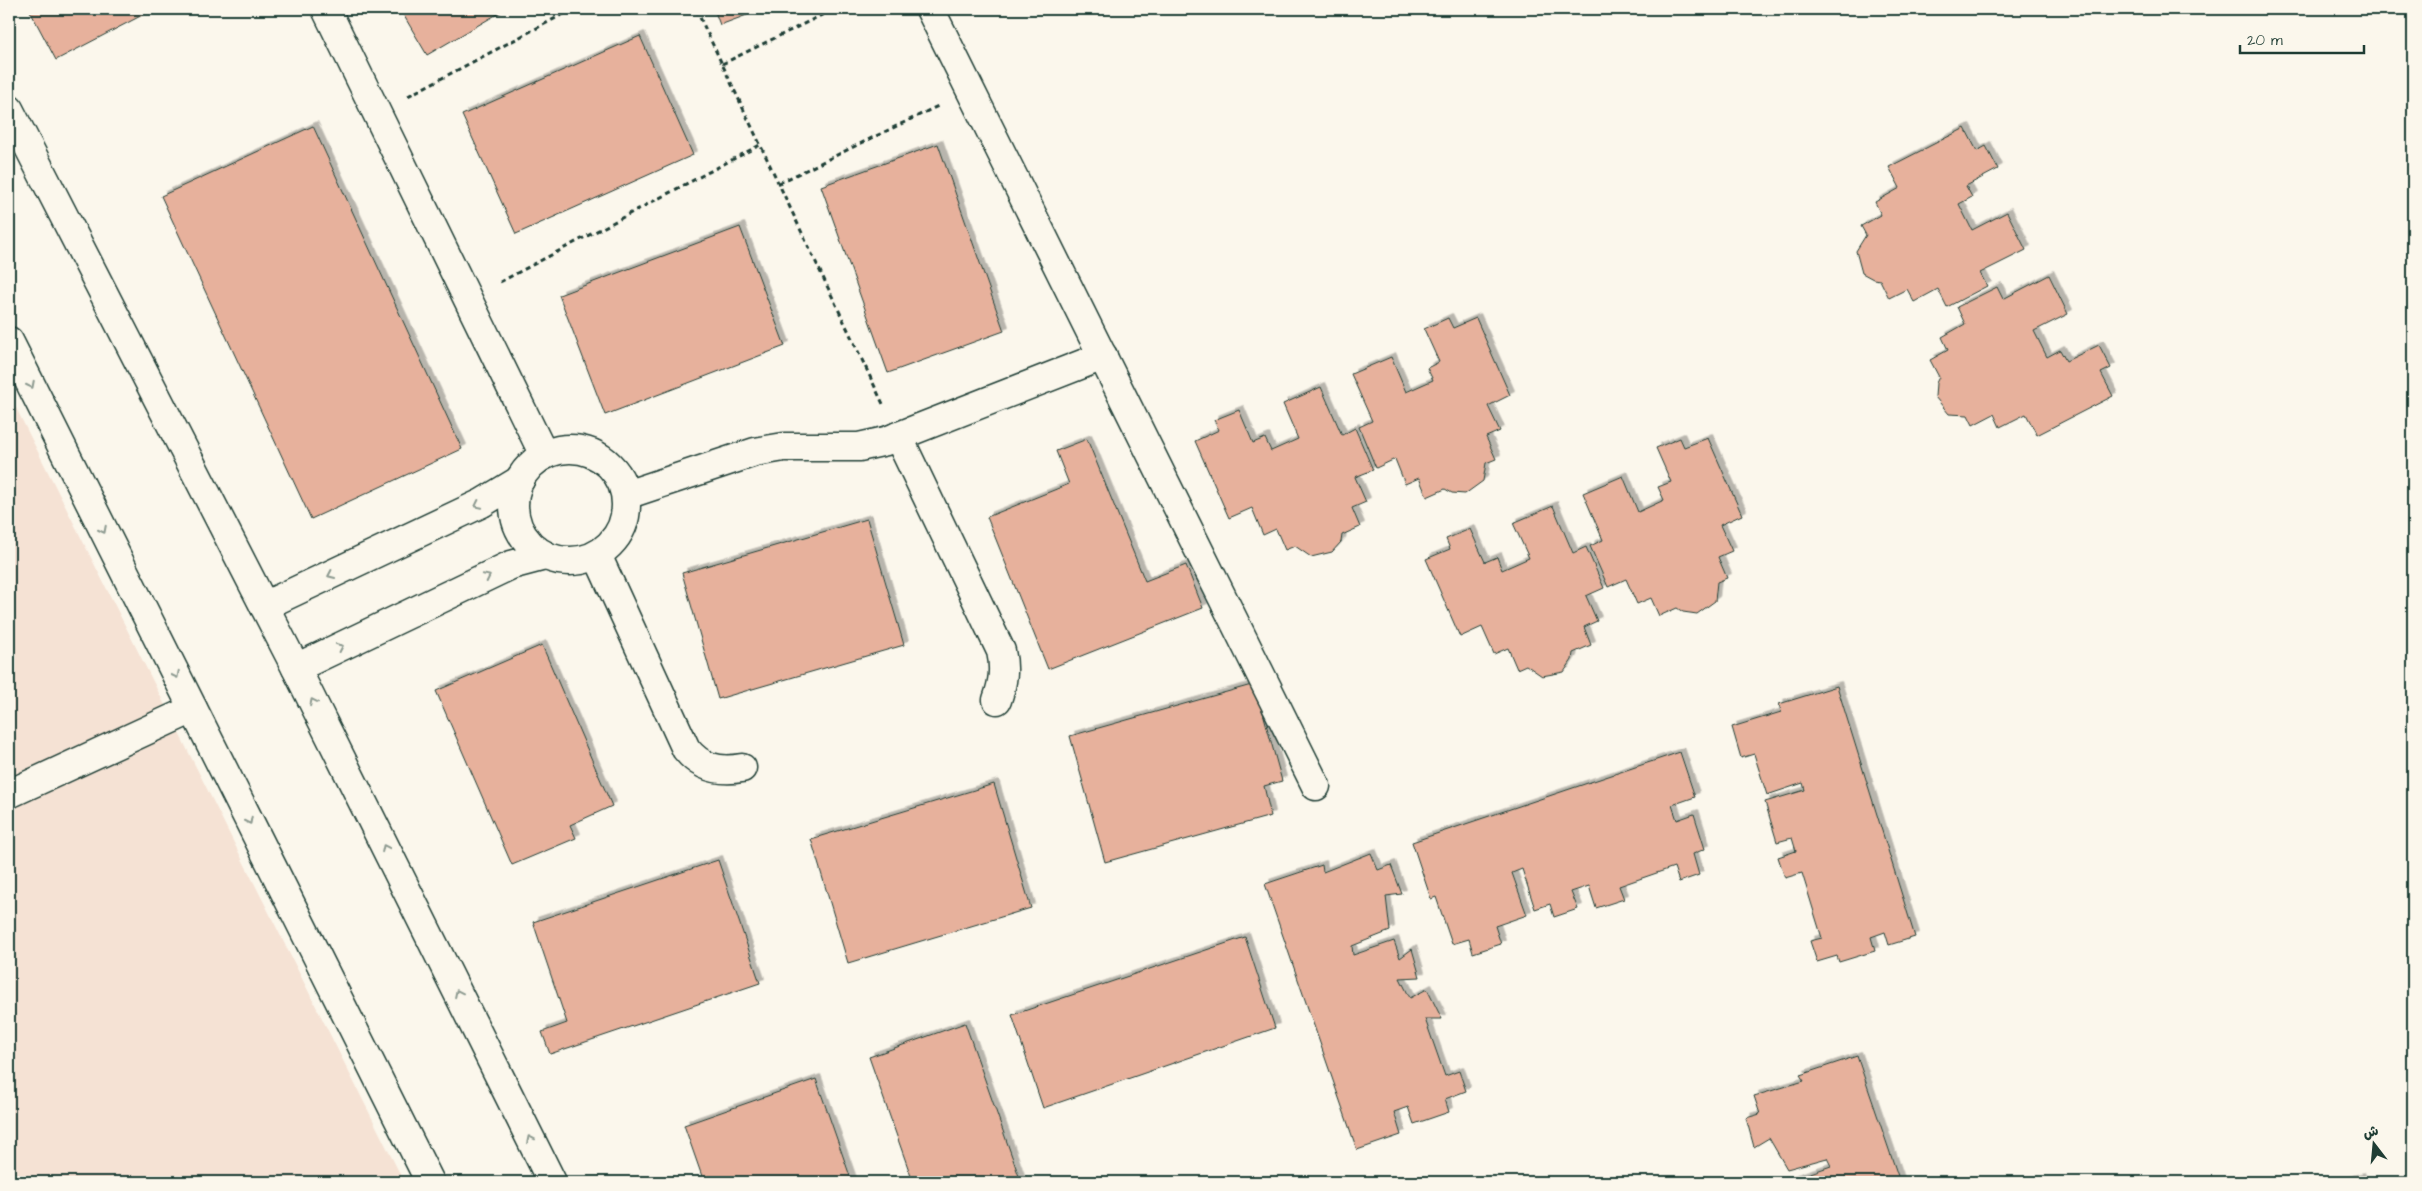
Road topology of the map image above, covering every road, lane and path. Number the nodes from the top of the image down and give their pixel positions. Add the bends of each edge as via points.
1 (326, 9) edge
2 (573, 9) edge
3 (696, 9) edge
4 (834, 9) edge
5 (930, 9) edge
6 (722, 64) junction
7 (971, 90) junction
8 (9, 109) edge
9 (376, 112) junction
10 (760, 145) junction
11 (779, 184) junction
12 (468, 298) junction
13 (9, 341) edge
14 (1103, 356) junction
15 (898, 436) junction
16 (544, 455) junction
17 (520, 480) junction
18 (626, 495) junction
19 (596, 555) junction
20 (545, 556) junction
21 (264, 606) junction
22 (296, 668) junction
23 (997, 700) dead end
24 (193, 709) junction
25 (742, 768) dead end
26 (1316, 786) dead end
27 (9, 794) edge
28 (430, 1182) edge
29 (552, 1182) edge

1 - 9 street
2 - 9 path
3 - 6 path
4 - 6 path
5 - 7 street
6 - 10 path
7 - 11 path
7 - 14 street
8 - 21 street
9 - 12 street
10 - 11 path
10 - 12 path
11 - 15 path
12 - 16 street
13 -> 24 street
14 - 15 street
14 - 26 street
15 - 18 street via 859,447 784,447 755,452
15 - 23 street via 1001,651 1003,683
16 - 17 street via 530,465
16 - 18 street via 561,449 579,449 596,454 621,479
17 - 20 street via 514,497 514,514 530,545
17 -> 21 street via 482,503
18 - 19 street via 626,513 621,530 611,544
19 - 20 street via 580,561 562,561
19 - 25 street via 686,749 700,763 713,769
22 -> 20 street via 511,565
21 - 22 street
29 -> 22 street
24 - 27 street
24 -> 28 street

